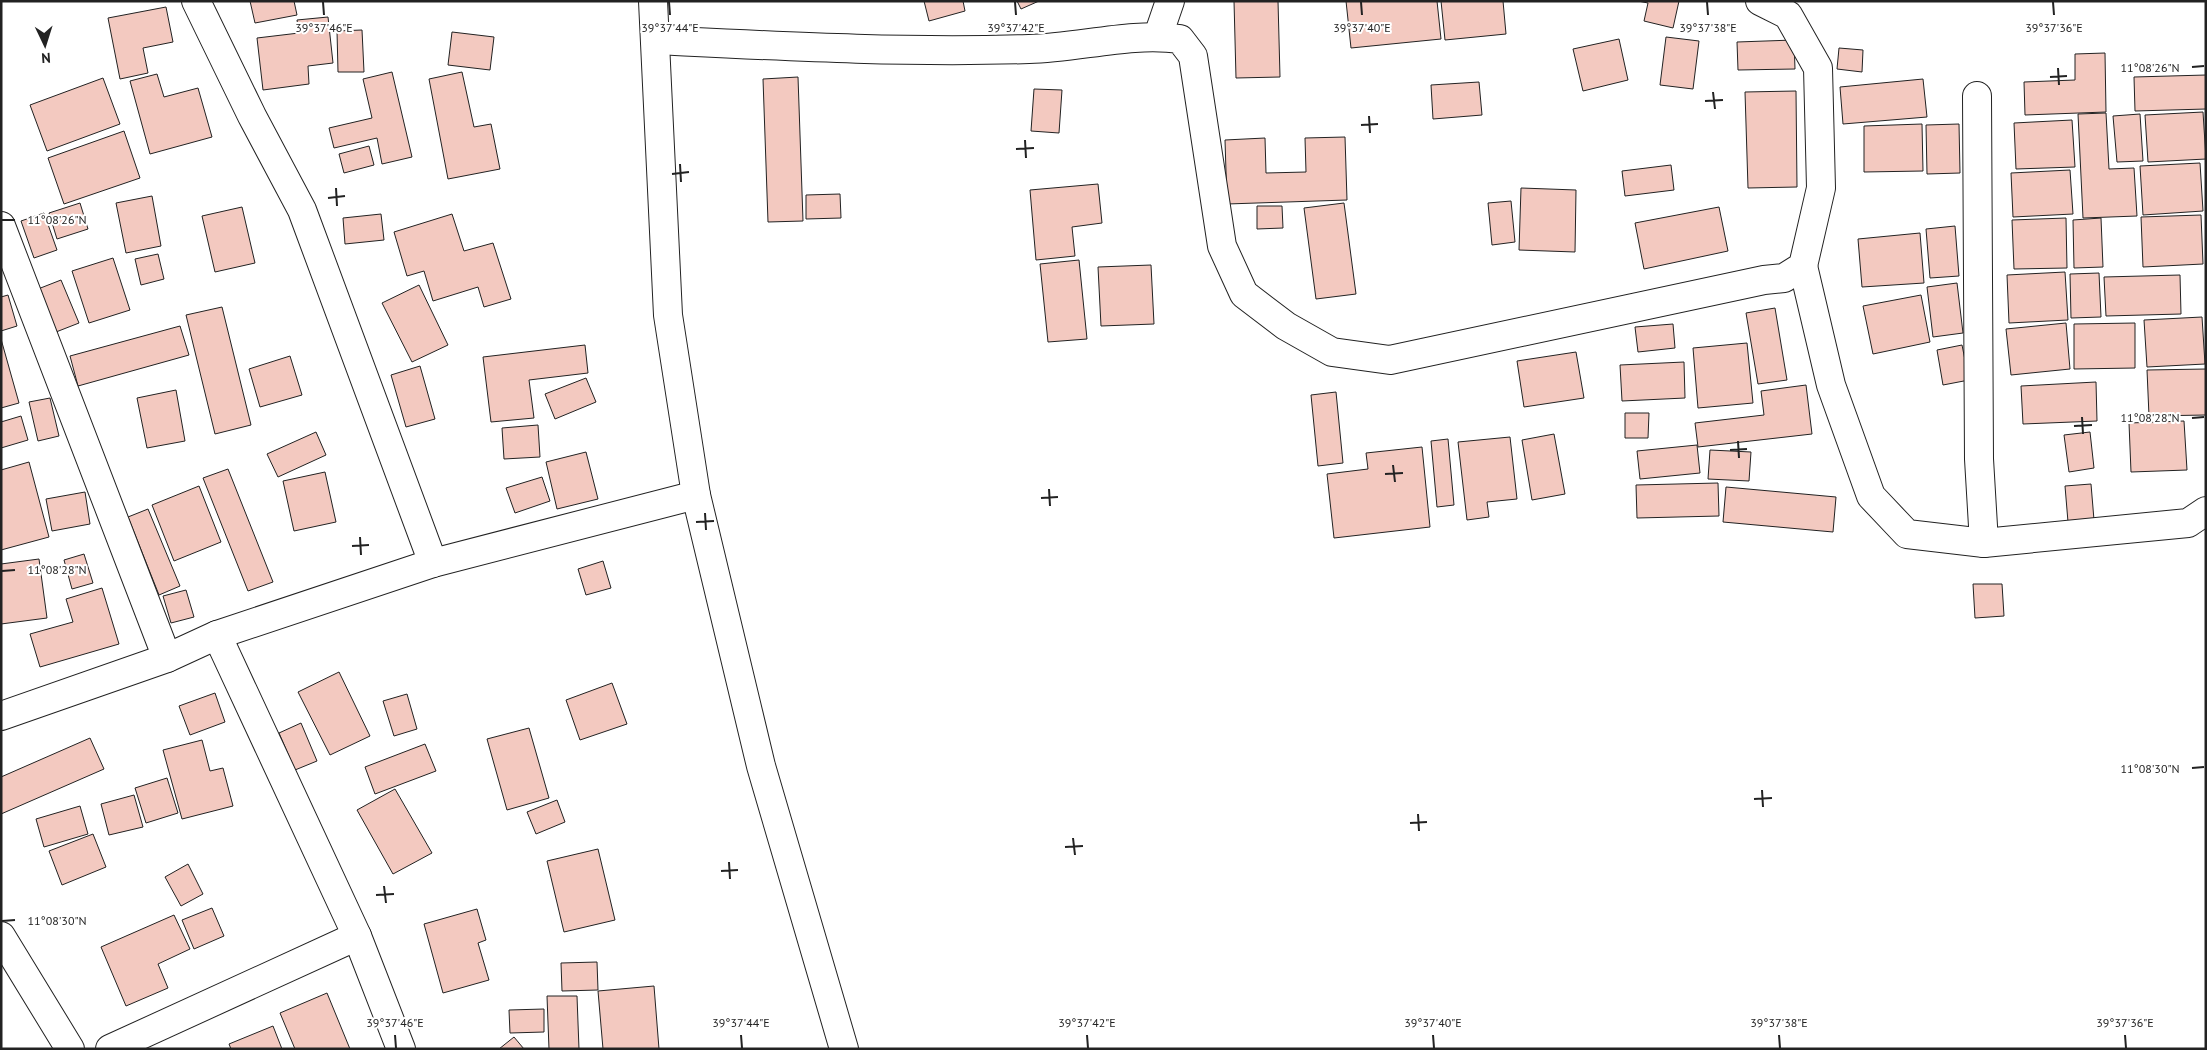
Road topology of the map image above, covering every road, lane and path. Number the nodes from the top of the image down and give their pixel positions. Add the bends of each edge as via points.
1 (196, 1) edge
2 (653, 1) edge
3 (1170, 1) edge
4 (1760, 1) edge
5 (1158, 36) junction
6 (654, 40) junction
7 (1977, 96) dead end
8 (1, 226) edge
9 (1803, 266) junction
10 (696, 495) junction
11 (2206, 511) edge
12 (1984, 543) junction
13 (433, 563) junction
14 (217, 635) junction
15 (167, 658) junction
16 (1, 716) edge
17 (1, 936) edge
18 (357, 936) junction
19 (70, 1049) edge
20 (110, 1049) edge
21 (401, 1049) edge
22 (844, 1049) edge

1 - 13 street via 302,210
2 - 6 street
3 - 5 street
4 - 9 street via 1788,15 1818,68 1820,188
5 - 6 street via 1031,49 852,50
5 - 9 street via 1180,39 1193,56 1222,246 1244,294 1286,326 1332,352 1390,360 1784,278
6 - 10 street via 668,315
7 - 12 street via 1979,459
8 - 15 street
9 - 12 street via 1831,385 1871,496 1907,534
10 - 13 street
10 - 22 street via 761,766
11 - 12 street via 2188,523
13 - 14 street
14 - 15 street
14 - 18 street
15 - 16 street
17 - 19 street
18 - 20 street
18 - 21 street

